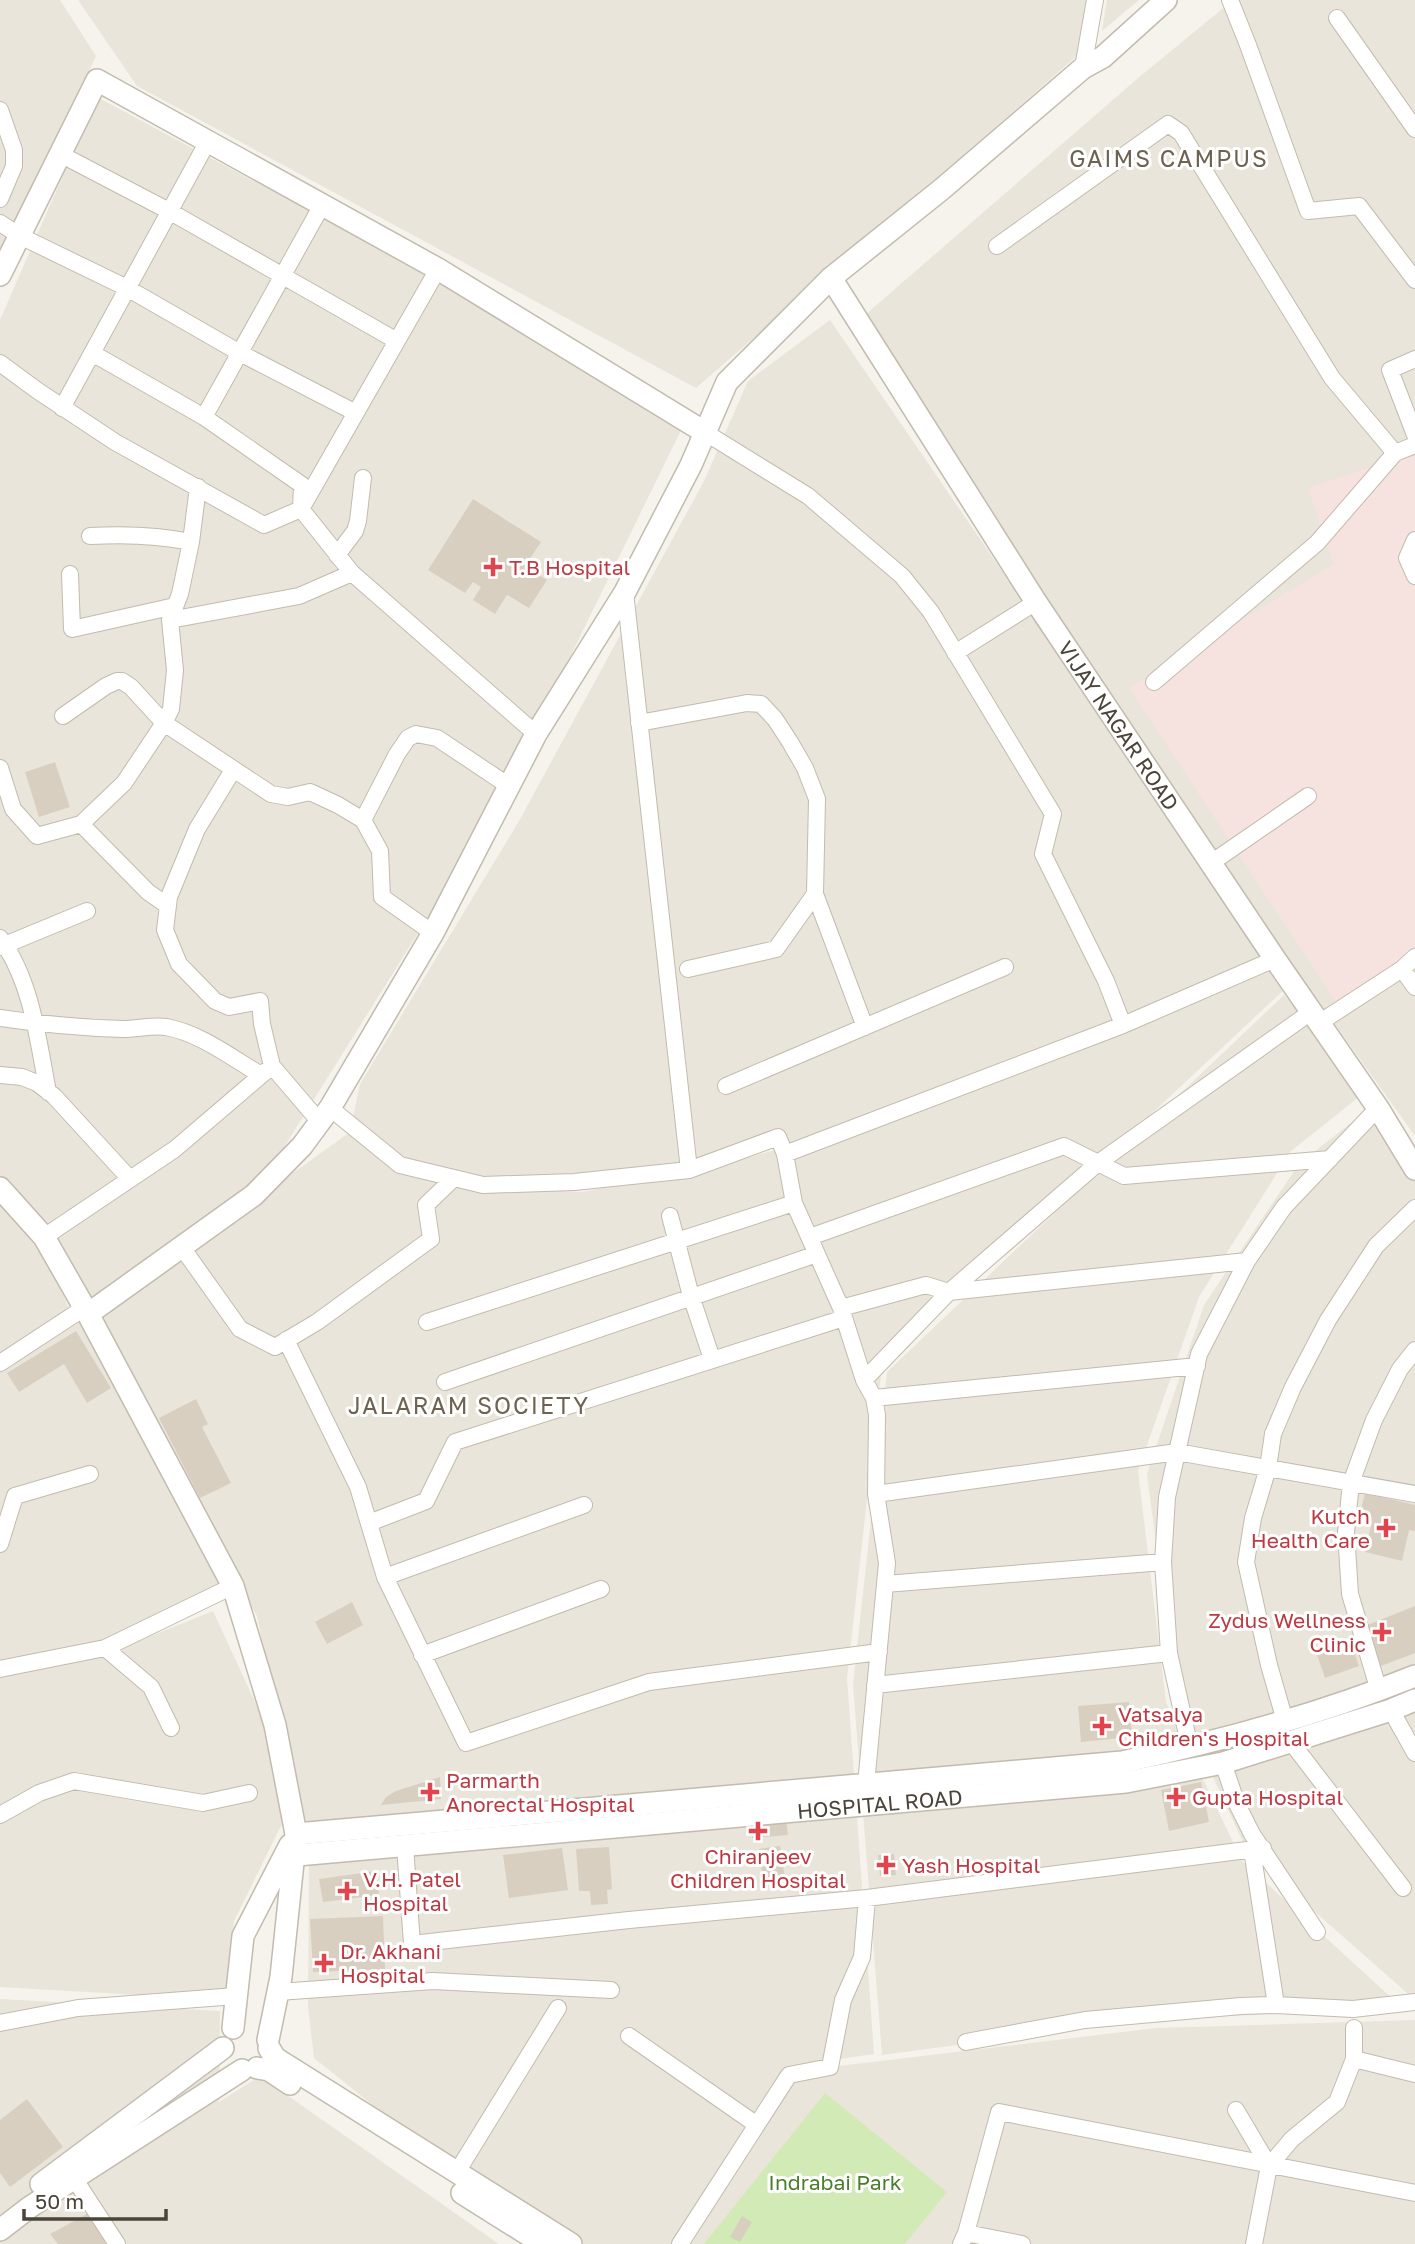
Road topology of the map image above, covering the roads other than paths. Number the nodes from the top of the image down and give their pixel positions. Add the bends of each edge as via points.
1 (1094, 0) edge
2 (1166, 0) edge
3 (1230, 0) edge
4 (1337, 18) dead end
5 (1083, 68) junction
6 (0, 110) edge
7 (1415, 129) edge
8 (208, 141) junction
9 (60, 154) junction
10 (0, 199) edge
11 (322, 205) junction
12 (169, 211) junction
13 (0, 223) edge
14 (20, 236) junction
15 (997, 246) dead end
16 (438, 269) junction
17 (0, 275) edge
18 (283, 275) junction
19 (1414, 277) edge
20 (831, 278) junction
21 (127, 288) junction
22 (397, 341) junction
23 (92, 353) junction
24 (240, 353) junction
25 (1415, 359) edge
26 (0, 363) edge
27 (62, 408) junction
28 (356, 413) junction
29 (204, 417) junction
30 (706, 433) junction
31 (1415, 435) edge
32 (1415, 445) edge
33 (1395, 453) junction
34 (363, 478) dead end
35 (198, 487) junction
36 (301, 509) junction
37 (90, 536) dead end
38 (1415, 540) edge
39 (191, 541) junction
40 (337, 555) junction
41 (352, 573) junction
42 (70, 575) dead end
43 (1415, 576) edge
44 (625, 592) junction
45 (1036, 602) junction
46 (173, 613) junction
47 (955, 653) junction
48 (1154, 682) dead end
49 (63, 716) dead end
50 (164, 723) junction
51 (639, 723) junction
52 (536, 734) junction
53 (0, 768) edge
54 (233, 770) junction
55 (509, 786) junction
56 (1308, 796) dead end
57 (363, 820) junction
58 (81, 824) junction
59 (1211, 863) junction
60 (815, 894) junction
61 (168, 906) junction
62 (87, 911) dead end
63 (433, 933) junction
64 (2, 943) edge
65 (1415, 957) edge
66 (1275, 959) junction
67 (1005, 967) dead end
68 (688, 969) dead end
69 (1402, 969) junction
70 (1415, 987) edge
71 (1315, 1017) junction
72 (0, 1018) edge
73 (34, 1023) junction
74 (1123, 1025) junction
75 (865, 1027) junction
76 (267, 1071) junction
77 (0, 1075) edge
78 (726, 1086) dead end
79 (48, 1092) junction
80 (1378, 1108) junction
81 (324, 1115) junction
82 (785, 1154) junction
83 (1330, 1159) junction
84 (1098, 1163) junction
85 (1415, 1168) edge
86 (688, 1170) junction
87 (454, 1178) junction
88 (130, 1179) junction
89 (0, 1188) edge
90 (794, 1203) junction
91 (1415, 1208) edge
92 (670, 1216) dead end
93 (44, 1237) junction
94 (810, 1237) junction
95 (676, 1241) junction
96 (181, 1246) junction
97 (817, 1254) junction
98 (1247, 1261) junction
99 (949, 1292) junction
100 (691, 1296) junction
101 (86, 1311) junction
102 (842, 1313) junction
103 (428, 1322) dead end
104 (286, 1340) junction
105 (1415, 1350) edge
106 (712, 1359) junction
107 (0, 1363) edge
108 (1197, 1366) junction
109 (864, 1380) junction
110 (444, 1382) dead end
111 (874, 1398) junction
112 (1177, 1452) junction
113 (1268, 1468) junction
114 (90, 1474) dead end
115 (1351, 1483) junction
116 (876, 1494) junction
117 (1415, 1494) edge
118 (584, 1505) dead end
119 (369, 1523) junction
120 (0, 1544) edge
121 (1163, 1562) junction
122 (385, 1577) junction
123 (885, 1584) junction
124 (233, 1586) junction
125 (601, 1589) dead end
126 (105, 1648) junction
127 (878, 1652) junction
128 (1169, 1653) junction
129 (422, 1655) junction
130 (0, 1669) edge
131 (1415, 1676) edge
132 (875, 1685) junction
133 (1378, 1691) junction
134 (1415, 1700) edge
135 (1391, 1710) junction
136 (171, 1728) dead end
137 (1288, 1731) junction
138 (1190, 1748) junction
139 (1415, 1753) edge
140 (1223, 1763) junction
141 (866, 1784) junction
142 (249, 1793) dead end
143 (0, 1815) edge
144 (296, 1834) junction
145 (405, 1846) junction
146 (1257, 1849) junction
147 (293, 1858) junction
148 (1404, 1888) dead end
149 (867, 1898) junction
150 (1317, 1932) dead end
151 (611, 1990) dead end
152 (278, 1992) junction
153 (236, 1996) junction
154 (1415, 2002) edge
155 (1276, 2005) junction
156 (558, 2008) dead end
157 (0, 2023) edge
158 (233, 2028) junction
159 (1354, 2028) dead end
160 (629, 2036) dead end
161 (966, 2042) dead end
162 (268, 2044) junction
163 (223, 2048) junction
164 (1354, 2059) junction
165 (250, 2069) junction
166 (1415, 2074) edge
167 (1236, 2110) dead end
168 (757, 2125) junction
169 (1269, 2166) junction
170 (457, 2172) junction
171 (74, 2178) junction
172 (1415, 2193) edge
173 (0, 2215) edge
174 (0, 2230) edge
175 (964, 2238) edge
176 (117, 2244) edge
177 (543, 2244) edge
178 (572, 2244) edge
179 (680, 2244) edge
180 (1022, 2244) edge
181 (1254, 2244) edge

1 - 5 street
2 - 5 street via 1103,57
3 - 19 street via 1308,211 1359,206
4 - 7 street
5 - 20 street
6 - 10 street via 14,150 14,166
8 - 9 street via 97,80
8 - 11 street
8 - 12 street
9 - 12 street
9 - 14 street
11 - 16 street
11 - 18 street
12 - 18 street
12 - 21 street
13 - 14 street
14 - 17 street
14 - 21 street
15 - 33 street via 1167,124 1181,133 1332,379
16 - 22 street
16 - 30 street
18 - 22 street
18 - 24 street
20 - 30 street via 727,382
20 - 45 street, VIJAY NAGAR ROAD
21 - 23 street
21 - 24 street
22 - 28 street
23 - 27 street
23 - 29 street
24 - 28 street
24 - 29 street
25 - 31 street via 1390,370
26 - 27 street
27 - 35 street
28 - 36 street
29 - 36 street via 302,485
30 - 44 street
30 - 47 street via 808,496 902,576
32 - 33 street
33 - 48 street via 1317,543
34 - 40 street via 355,531
35 - 36 street via 264,525
35 - 39 street
36 - 40 street
37 - 39 street
38 - 43 street via 1407,558
39 - 46 street
40 - 41 street
41 - 46 street via 299,597
41 - 52 street
42 - 46 street via 72,629
44 - 51 street
44 - 52 street
45 - 47 street
45 - 59 street, VIJAY NAGAR ROAD
46 - 50 street via 175,670 171,709
47 - 74 street via 1053,814 1043,854
49 - 50 street via 106,686 122,681
50 - 54 street
50 - 58 street via 124,783
51 - 60 street via 761,704 795,751 817,799
51 - 86 street
52 - 55 street
53 - 58 street via 13,809 37,836
54 - 57 street via 271,794 288,797 310,792
54 - 61 street via 197,829
55 - 57 street via 437,738 416,734 397,754
55 - 63 street
56 - 59 street
57 - 63 street via 380,851 382,897
58 - 61 street via 148,892
59 - 66 street, VIJAY NAGAR ROAD
60 - 68 street via 776,948
60 - 75 street
61 - 76 street via 165,930 179,964 215,1002 229,1007 260,1001
62 - 64 street
63 - 81 street
64 - 73 street via 21,978
65 - 69 street
66 - 71 street, VIJAY NAGAR ROAD
66 - 74 street
67 - 75 street
69 - 70 street
69 - 71 street
71 - 80 street, VIJAY NAGAR ROAD
71 - 84 street
72 - 73 street
73 - 76 street via 164,1027 192,1035
73 - 79 street
74 - 82 street
75 - 78 street
76 - 81 street
76 - 88 street via 175,1149
77 - 79 street via 22,1077
79 - 88 street
80 - 83 street
80 - 85 street, VIJAY NAGAR ROAD
81 - 87 street via 400,1165
81 - 96 street via 302,1146 254,1195
82 - 86 street via 778,1137
82 - 90 street
83 - 84 street via 1124,1176
83 - 98 street via 1284,1207
84 - 94 street via 1064,1146
84 - 99 street
86 - 87 street via 561,1183 483,1185
87 - 104 street via 426,1205 432,1239
88 - 93 street
89 - 93 street
90 - 94 street
90 - 95 street
91 - 113 street via 1376,1246 1328,1320 1273,1434
92 - 95 street
93 - 101 street
94 - 97 street
95 - 100 street
95 - 103 street
96 - 101 street
96 - 104 street via 240,1329 275,1347
97 - 100 street
97 - 102 street
98 - 99 street
98 - 108 street
99 - 102 street via 926,1285
99 - 109 street
100 - 106 street
100 - 110 street
101 - 107 street
101 - 124 street
102 - 106 street
102 - 109 street
104 - 119 street via 358,1487
105 - 115 street via 1374,1420
106 - 119 street via 455,1442 426,1501
108 - 111 street
108 - 112 street
109 - 111 street
111 - 116 street
112 - 113 street
112 - 116 street
112 - 121 street via 1167,1497
113 - 115 street
113 - 137 street via 1246,1562
114 - 120 street via 15,1496
115 - 117 street
115 - 133 street via 1346,1532 1350,1594
116 - 123 street via 887,1563
118 - 122 street
119 - 122 street
121 - 123 street
121 - 128 street
122 - 129 street
123 - 127 street
124 - 126 street
124 - 144 street via 275,1724
125 - 129 street
126 - 130 street
126 - 136 street via 150,1687
127 - 129 street via 649,1682 466,1743
127 - 132 street
128 - 132 street
128 - 138 street
131 - 133 street, HOSPITAL ROAD
132 - 141 street
133 - 137 street, HOSPITAL ROAD
134 - 135 street, HOSPITAL ROAD
135 - 137 street, HOSPITAL ROAD
135 - 139 street
137 - 138 street, HOSPITAL ROAD
137 - 140 street, HOSPITAL ROAD
137 - 148 street
138 - 141 street, HOSPITAL ROAD via 1122,1762
140 - 145 street, HOSPITAL ROAD via 1126,1783
140 - 146 street
141 - 144 street, HOSPITAL ROAD
142 - 143 street via 204,1803 74,1781 39,1793
144 - 147 street
144 - 153 street via 243,1936
145 - 147 street, HOSPITAL ROAD
145 - 149 street via 412,1944
146 - 149 street
146 - 150 street
146 - 155 street
147 - 152 street
149 - 168 street via 862,1957 843,2000 830,2067 789,2075
151 - 152 street via 433,1982
152 - 162 street
153 - 157 street via 78,2008
153 - 158 street
154 - 155 street via 1353,2009
155 - 161 street via 1085,2020
156 - 170 street
158 - 162 street via 257,2027
158 - 163 street
159 - 164 street
160 - 168 street
162 - 165 street via 267,2056
162 - 170 street via 275,2058
163 - 165 street via 229,2063
163 - 173 street
164 - 166 street
164 - 169 street via 1337,2102 1292,2139
165 - 171 street
165 - 177 street via 269,2070
167 - 169 street
168 - 179 street
169 - 172 street
169 - 175 street via 999,2112
169 - 181 street
170 - 178 street
171 - 174 street
171 - 176 street
175 - 180 street

